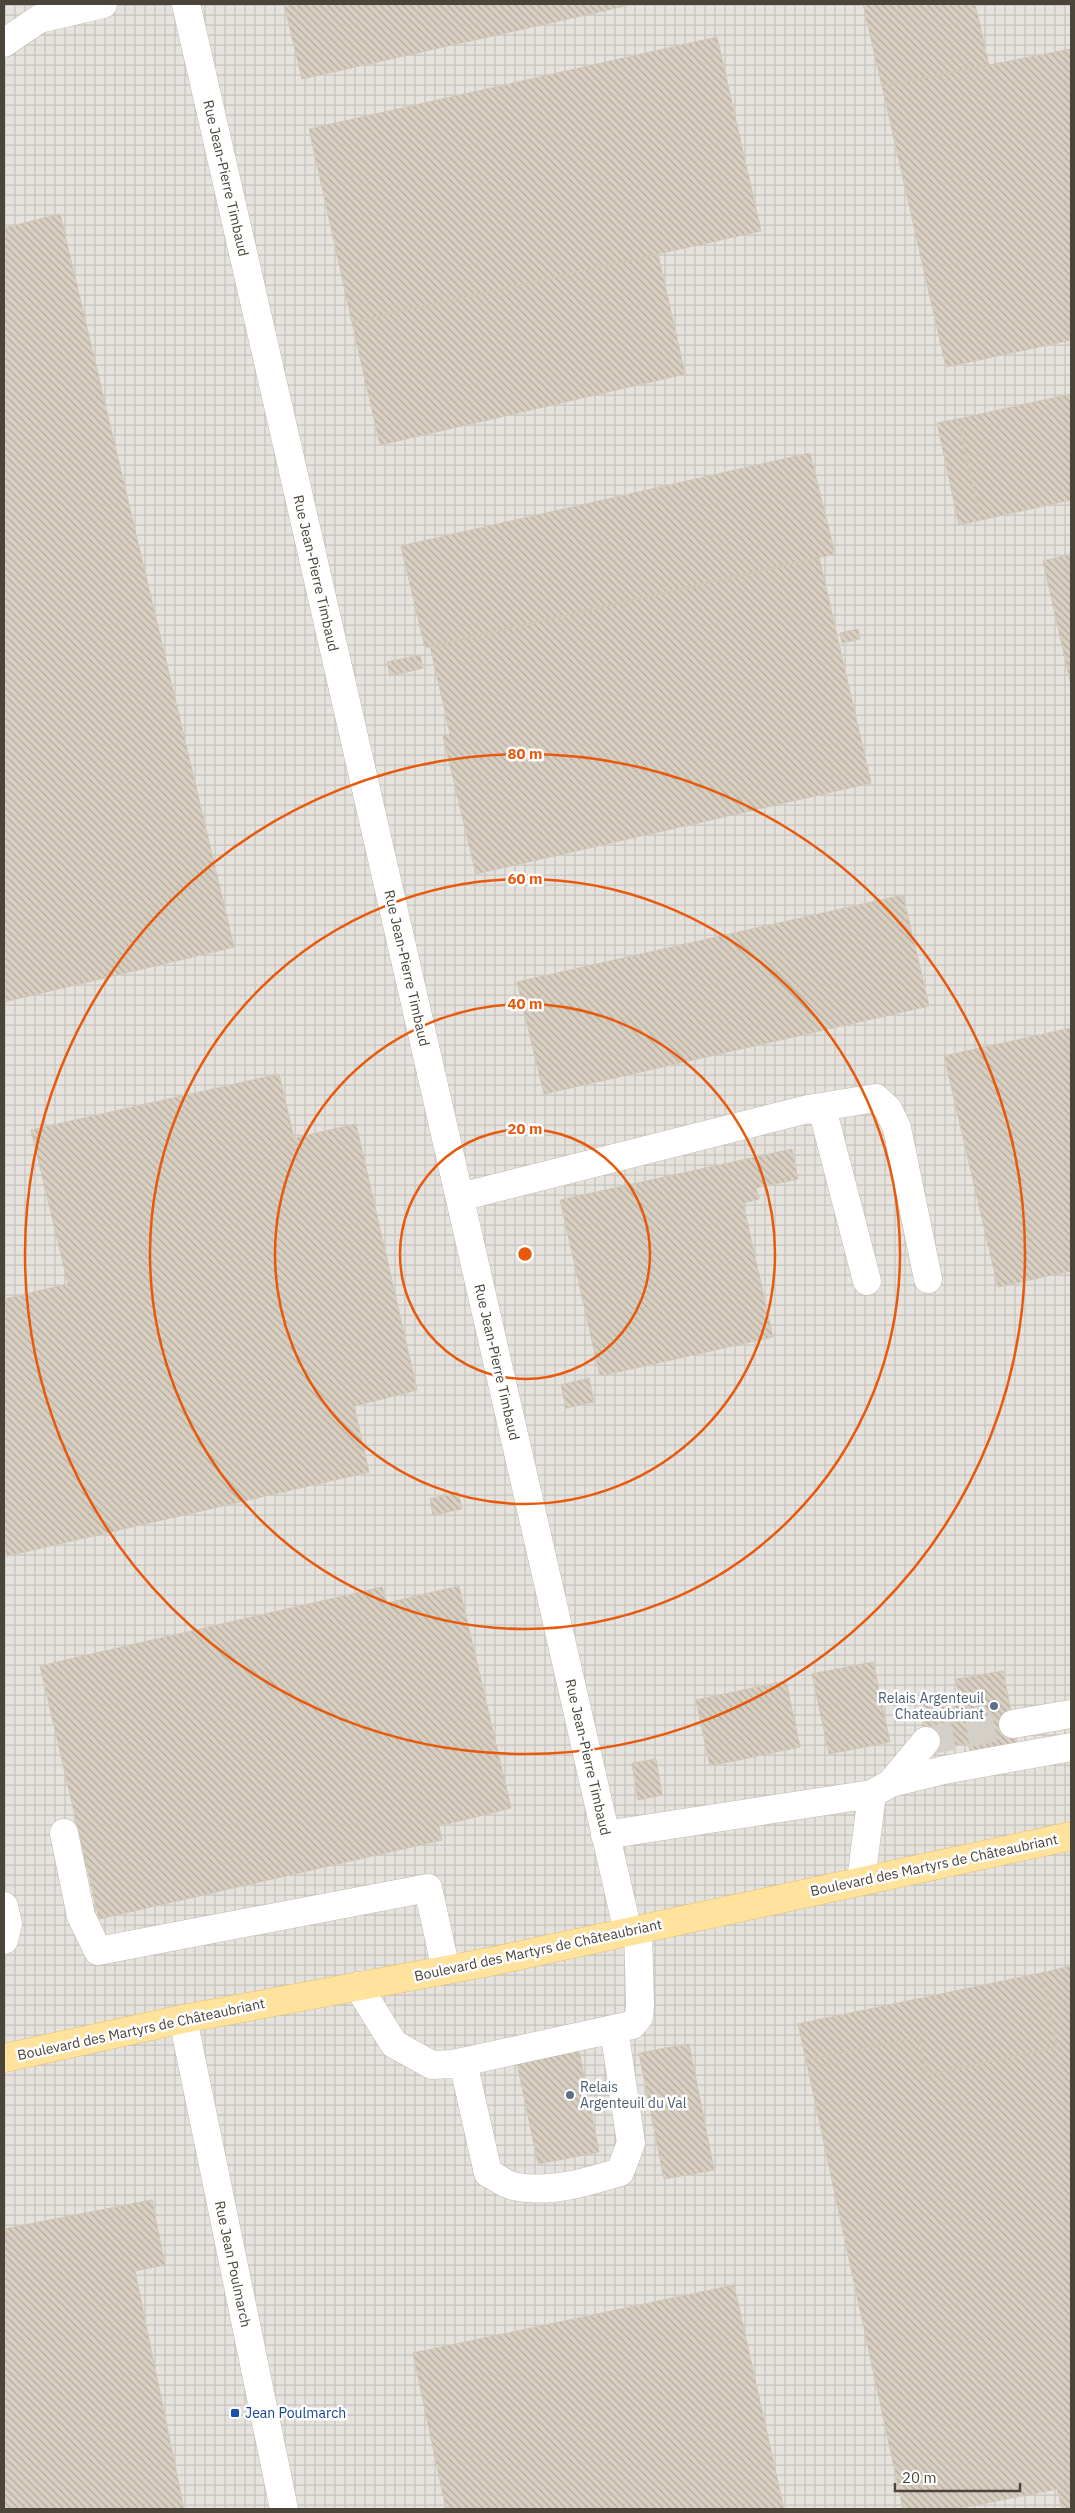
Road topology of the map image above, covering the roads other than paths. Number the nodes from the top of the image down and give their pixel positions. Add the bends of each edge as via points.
1 (104, 4) edge
2 (186, 4) edge
3 (4, 44) edge
4 (808, 1109) junction
5 (460, 1197) junction
6 (928, 1279) dead end
7 (867, 1281) dead end
8 (1071, 1714) edge
9 (1013, 1724) tunnel mouth
10 (926, 1741) tunnel mouth
11 (1071, 1747) edge
12 (882, 1788) junction
13 (64, 1833) dead end
14 (606, 1835) junction
15 (1071, 1836) edge
16 (861, 1881) junction
17 (4, 1906) edge
18 (633, 1931) junction
19 (4, 1940) edge
20 (446, 1970) junction
21 (358, 1986) junction
22 (183, 2019) junction
23 (614, 2029) junction
24 (4, 2058) edge
25 (463, 2062) junction
26 (284, 2509) edge

1 - 3 street via 39,19
2 - 5 street, Rue Jean-Pierre Timbaud
4 - 5 street
4 - 6 street via 876,1098 888,1109 896,1128
4 - 7 street via 823,1112
5 - 14 street, Rue Jean-Pierre Timbaud
8 - 9 street
10 - 12 street
11 - 12 street via 944,1770
12 - 14 street
12 - 16 street
13 - 20 street via 81,1916 98,1951 428,1888
14 - 18 street, Rue Jean-Pierre Timbaud
15 - 16 main road, Boulevard des Martyrs de Châteaubriant
16 - 18 main road, Boulevard des Martyrs de Châteaubriant
17 - 19 street via 8,1924
18 - 20 main road, Boulevard des Martyrs de Châteaubriant
18 - 23 street, Rue Jean-Pierre Timbaud via 639,2017 632,2025
20 - 21 main road, Boulevard des Martyrs de Châteaubriant
21 - 22 main road, Boulevard des Martyrs de Châteaubriant
21 - 25 street, Rue Jean-Pierre Timbaud via 394,2044 432,2065
22 - 24 main road, Boulevard des Martyrs de Châteaubriant
22 - 26 street, Rue Jean Poulmarch
23 - 25 street, Rue Jean-Pierre Timbaud
23 - 25 street via 631,2143 620,2172 592,2181 548,2188 512,2186 488,2173

